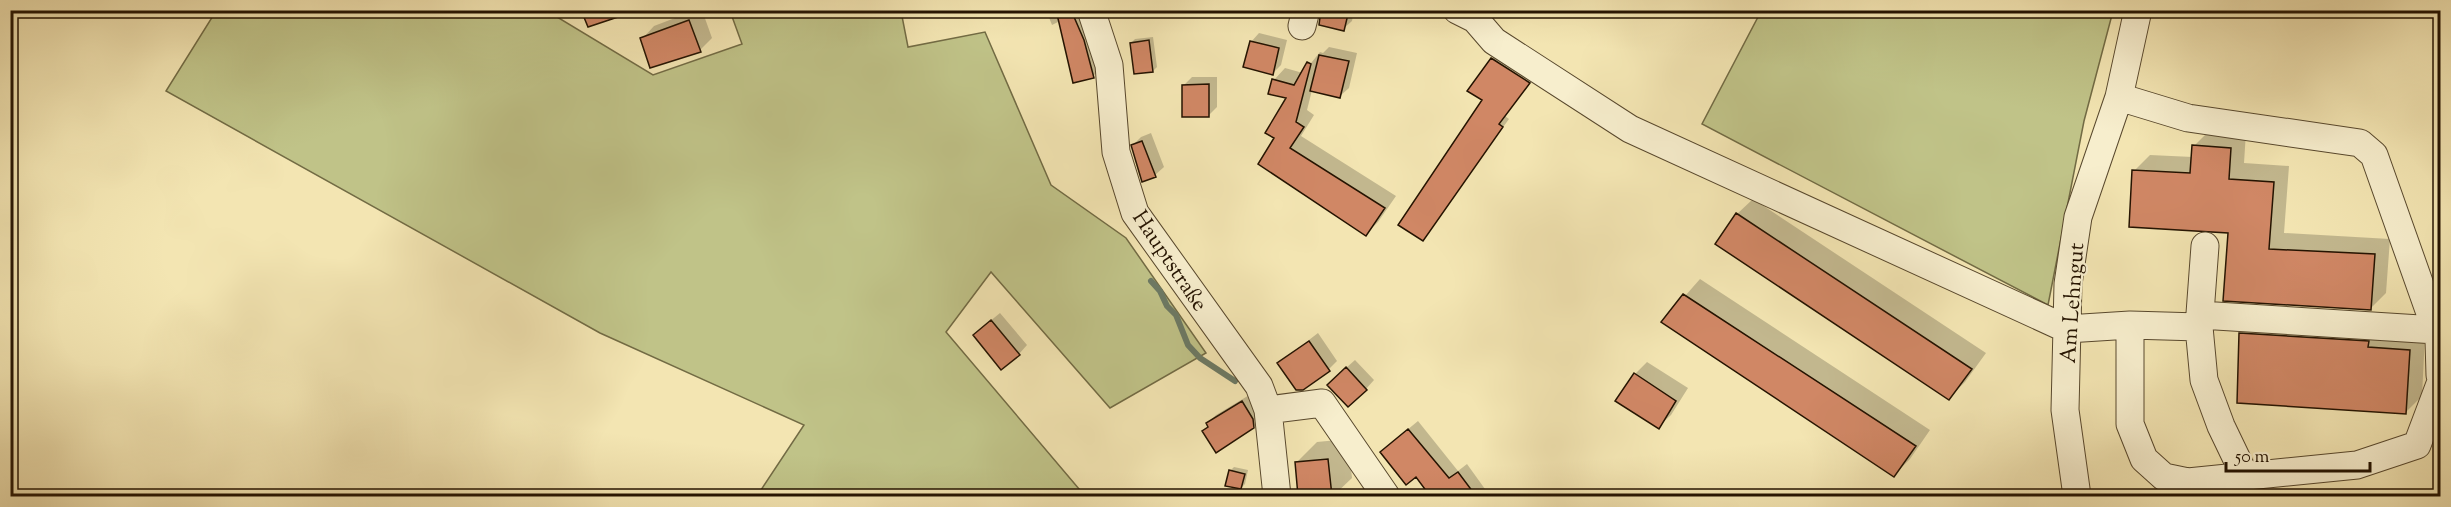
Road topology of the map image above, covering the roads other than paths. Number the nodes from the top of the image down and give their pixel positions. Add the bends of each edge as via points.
1 (1091, 10) edge
2 (1457, 10) edge
3 (2138, 10) edge
4 (2119, 97) junction
5 (2205, 246) dead end
6 (2200, 321) junction
7 (2130, 325) junction
8 (2067, 329) junction
9 (2436, 330) junction
10 (2440, 375) edge
11 (2440, 384) edge
12 (1268, 410) junction
13 (2245, 476) junction
14 (1277, 496) edge
15 (1386, 496) edge
16 (2077, 496) edge

1 - 12 street, Hauptstraße via 1108,64 1116,152 1135,213 1259,386
2 - 8 street via 1474,19 1494,41 1630,129
3 - 4 street, Am Lehngut
4 - 8 street, Am Lehngut via 2078,217 2067,284
4 - 9 street via 2188,118 2360,143 2374,155
5 - 6 street
6 - 7 street
6 - 9 street
6 - 13 street via 2204,380
7 - 8 street
7 - 13 street via 2130,424 2144,459 2164,477 2188,482
8 - 16 street, Am Lehngut via 2065,410
9 - 10 street
11 - 13 street via 2417,445 2357,465
12 - 14 street, Hauptstraße
12 - 15 street via 1322,404

